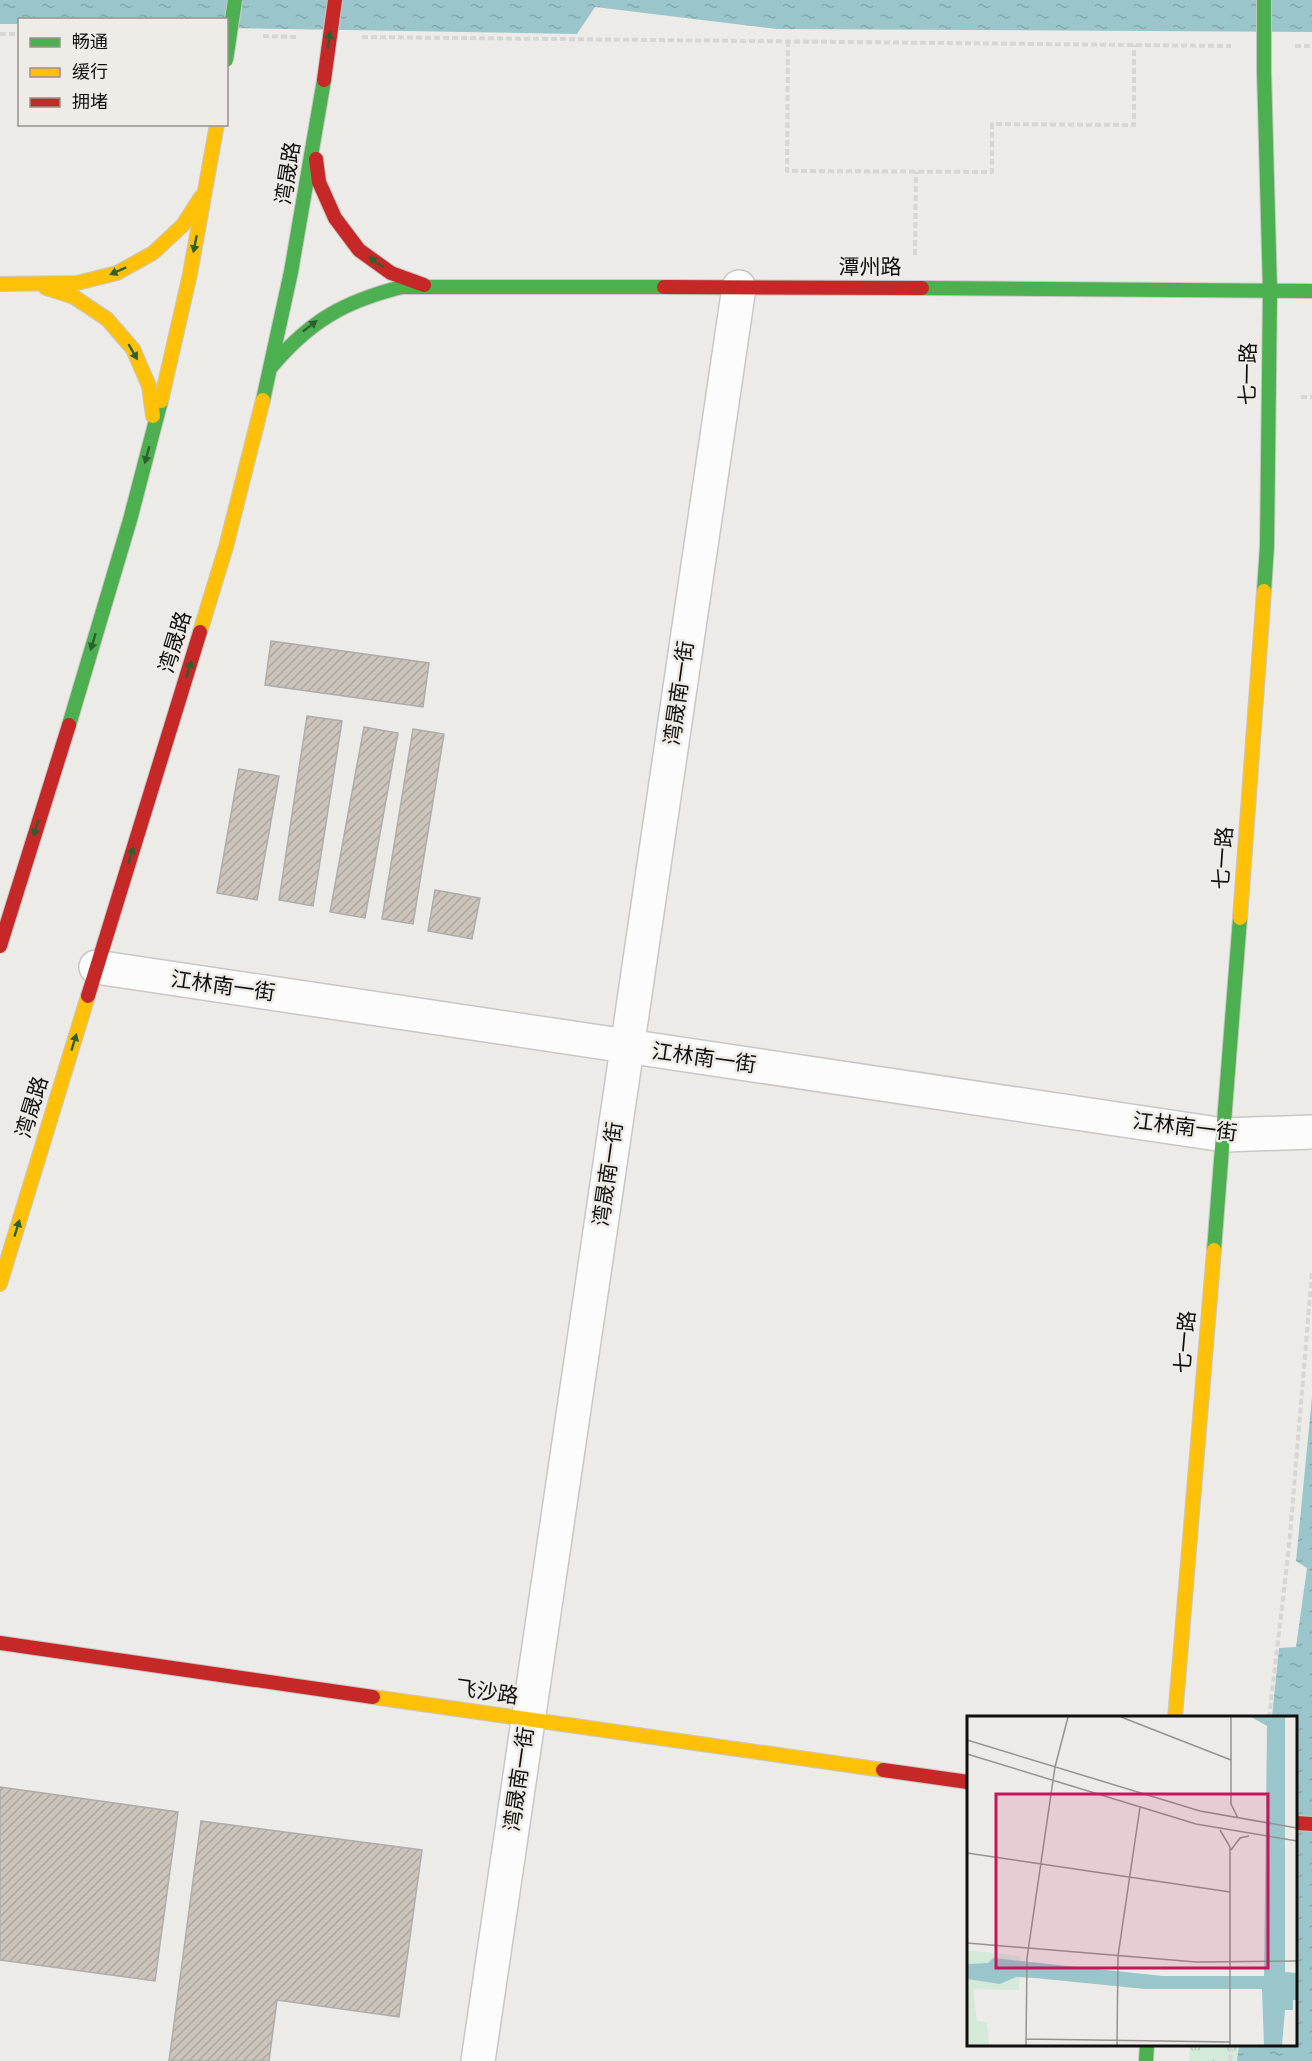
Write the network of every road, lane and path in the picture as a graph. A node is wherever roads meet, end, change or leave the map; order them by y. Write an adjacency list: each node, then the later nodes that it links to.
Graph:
1 (235, 0): 14 (street, bridge)
2 (335, 0): 16 (street, 湾晟路, one-way to 2, bridge)
3 (1264, 0): 24 (street, 七一路, bridge)
4 (0, 34): 5 (path)
5 (18, 34)
6 (262, 36): 7 (path)
7 (298, 36)
8 (358, 37): 9 (path)
9 (788, 41): 10 (path); 17 (path)
10 (1134, 45): 11 (path); 17 (path)
11 (1241, 46)
12 (1288, 46): 13 (path)
13 (1312, 46)
14 (228, 47)
15 (217, 126): 18 (street)
16 (314, 143): 21 (street, one-way to 16); 26 (street, 湾晟路)
17 (916, 172): 23 (path)
18 (206, 190): 20 (street, one-way to 20); 27 (street, one-way to 27)
19 (0, 284): 20 (street)
20 (36, 284): 27 (street, one-way to 27)
21 (428, 286): 22 (street, 潭州路); 26 (street, one-way to 21)
22 (739, 287): 23 (street, 潭州路); 30 (street, 湾晟南一街)
23 (915, 288): 24 (street, 潭州路)
24 (1270, 291): 25 (street, 潭州路); 32 (street, 七一路)
25 (1312, 291)
26 (270, 368): 29 (street, 湾晟路, one-way to 26)
27 (154, 426): 28 (street, one-way to 28)
28 (0, 946)
29 (96, 968): 30 (street, 江林南一街); 34 (street, 湾晟路, one-way to 29)
30 (627, 1046): 32 (street, 江林南一街); 38 (street, 湾晟南一街)
31 (1308, 1132): 32 (street, 江林南一街)
32 (1224, 1135): 36 (street, 七一路)
33 (1312, 1272): 37 (path)
34 (0, 1284)
35 (0, 1642): 38 (street, 飞沙路)
36 (1175, 1716)
37 (1269, 1716)
38 (528, 1719): 39 (street, 飞沙路); 44 (street, 湾晟南一街)
39 (967, 1782)
40 (1297, 1823): 41 (street)
41 (1312, 1824)
42 (1147, 2046): 45 (street)
43 (1232, 2046): 46 (path)
44 (478, 2061)
45 (1146, 2061)
46 (1230, 2061)

